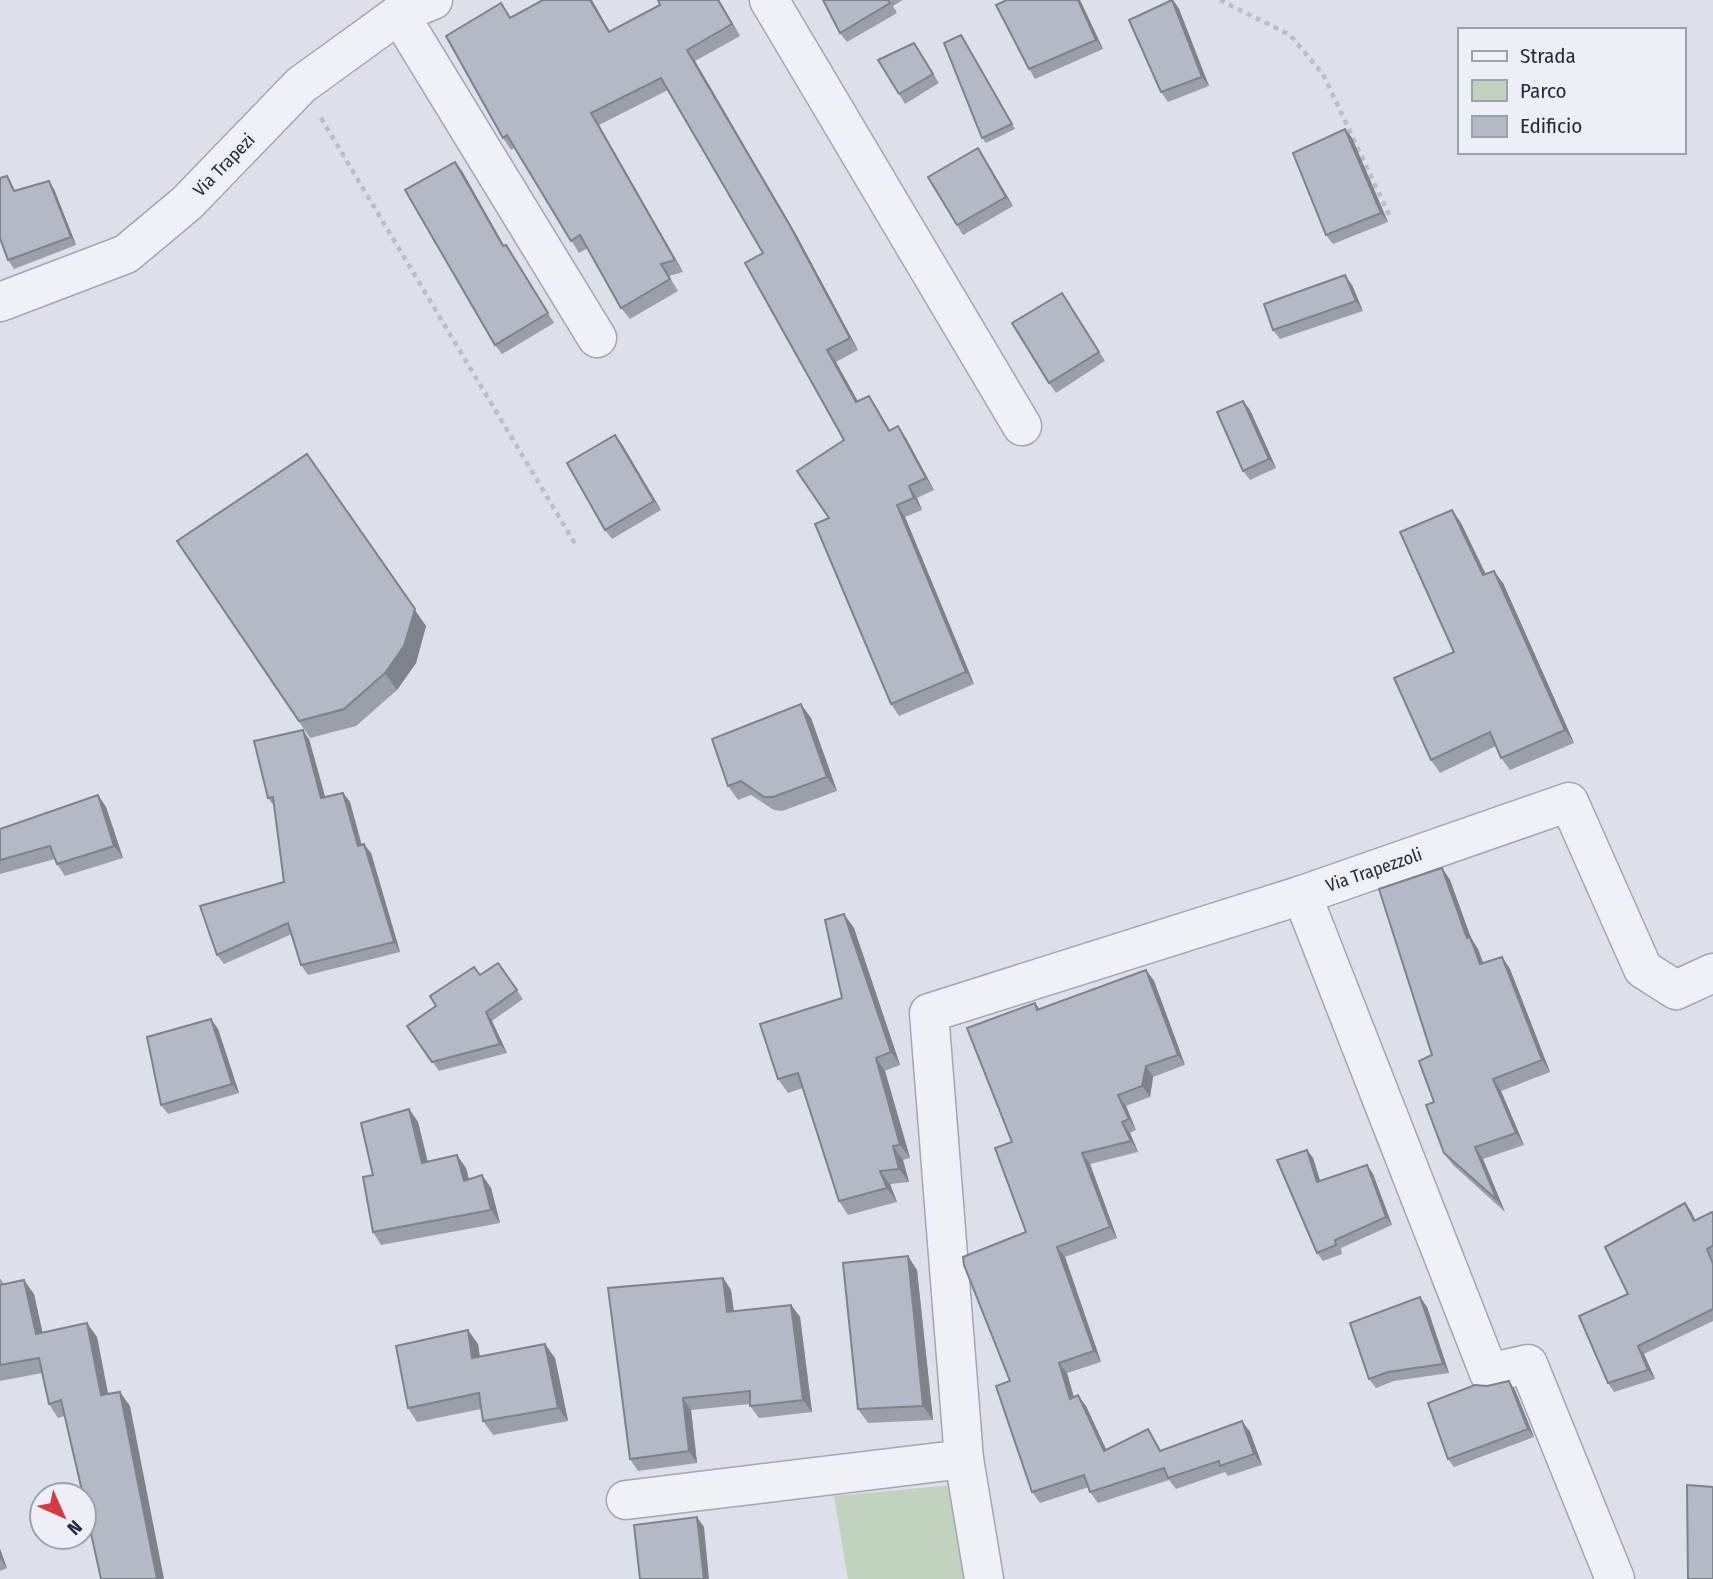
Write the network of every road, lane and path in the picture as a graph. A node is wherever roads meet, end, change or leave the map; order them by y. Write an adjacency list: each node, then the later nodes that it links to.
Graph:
1 (769, 0): 8 (street)
2 (1220, 0): 5 (path)
3 (416, 7): 4 (street, Via Trapezi); 7 (street)
4 (301, 85): 6 (street, Via Trapezi); 9 (path)
5 (1391, 219)
6 (0, 302)
7 (597, 338)
8 (1022, 426)
9 (576, 547)
10 (1303, 895): 11 (street, Via Trapezzoli); 12 (street, Via Trapezzoli); 15 (street)
11 (1713, 973)
12 (964, 1459): 13 (street); 14 (street)
13 (626, 1500)
14 (984, 1579)
15 (1615, 1579)

